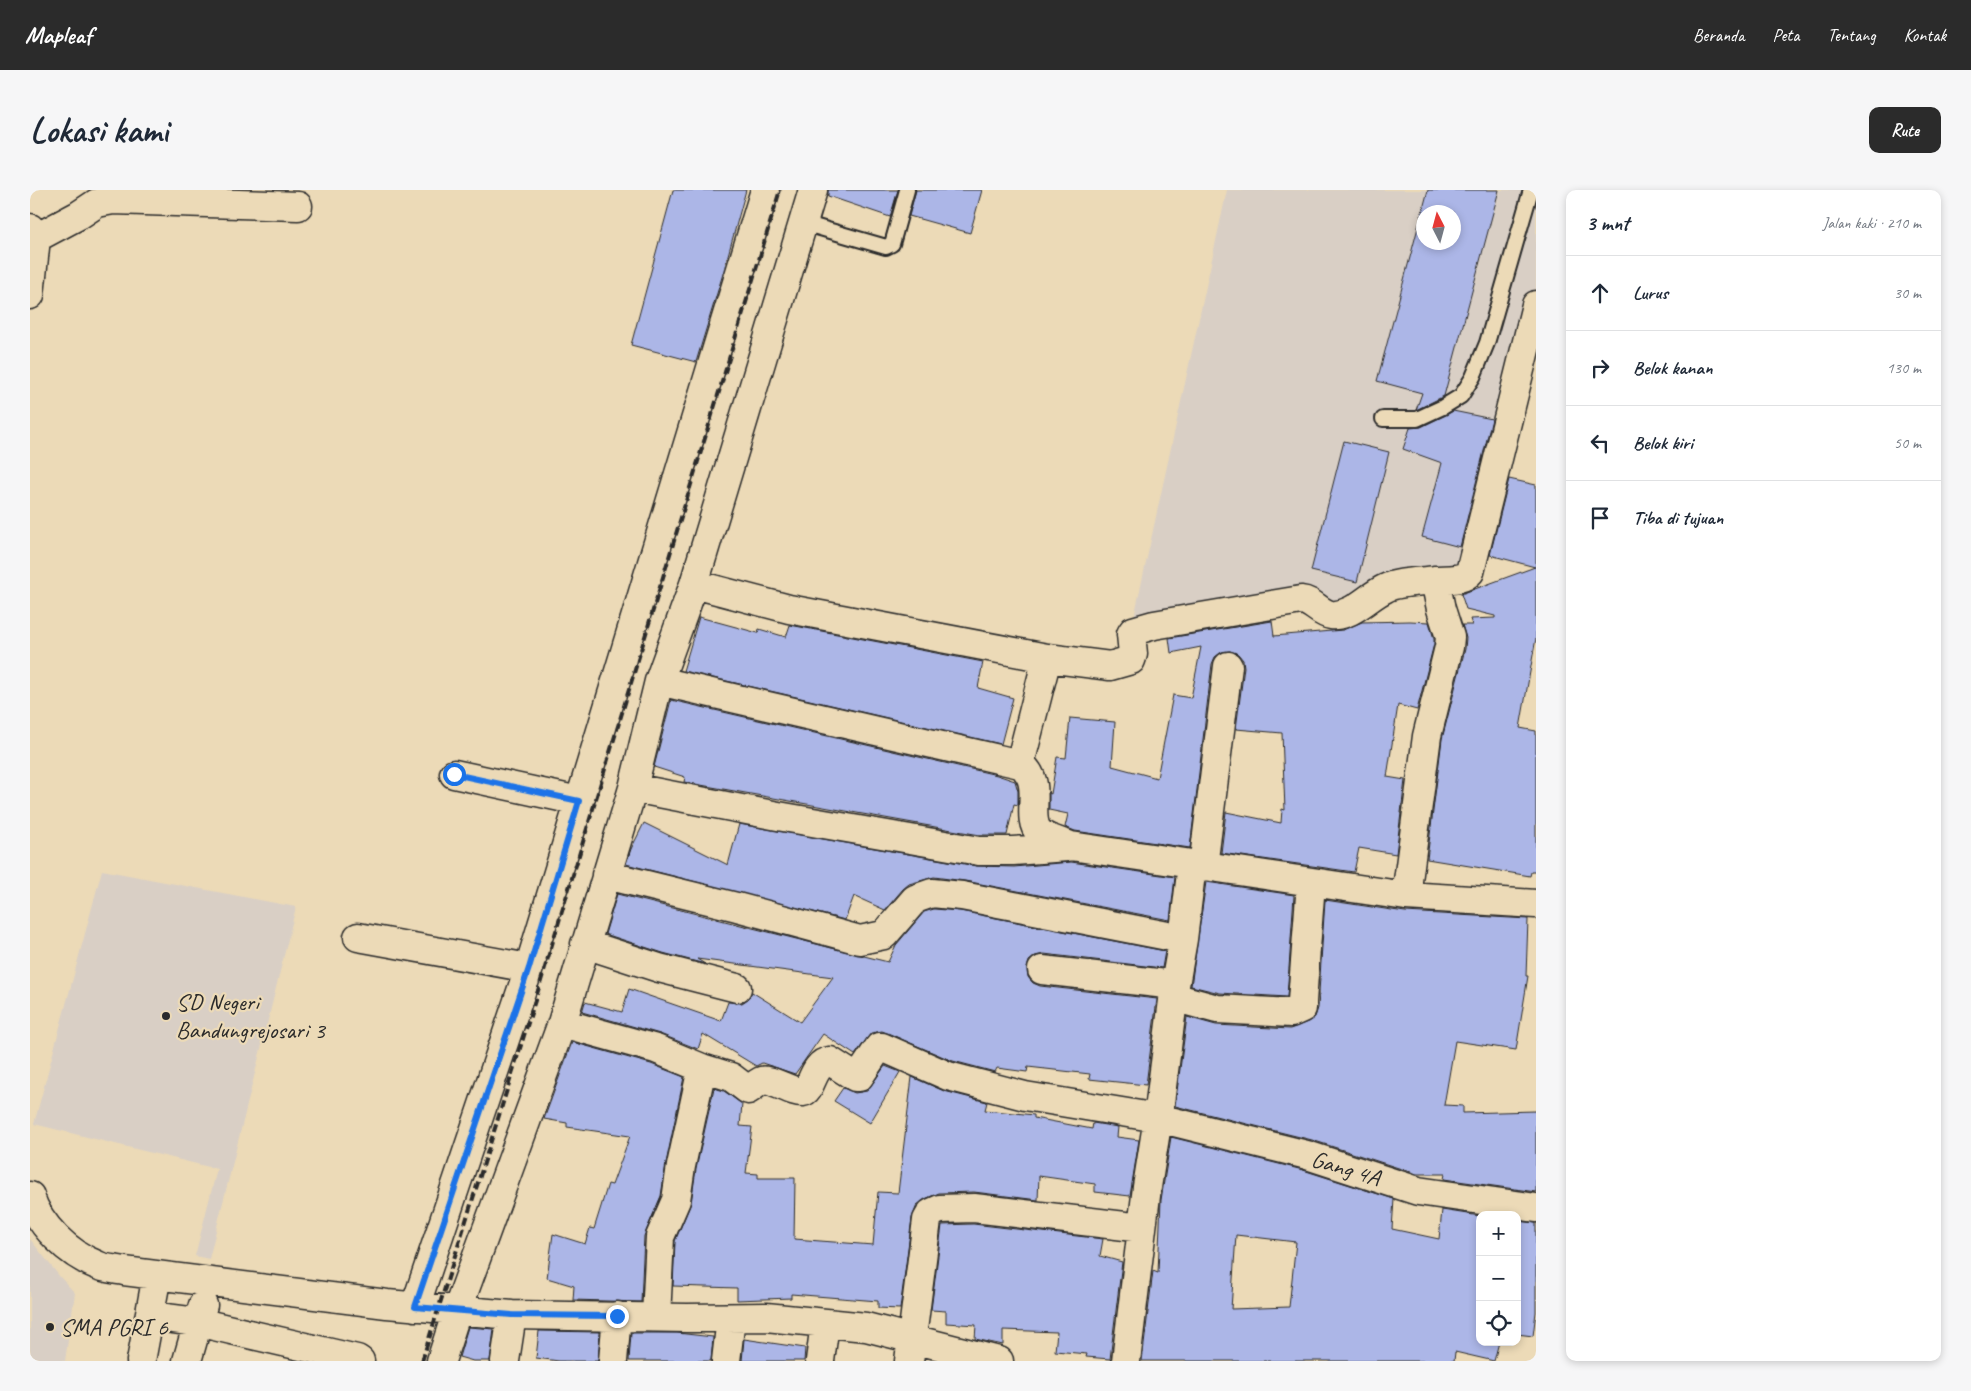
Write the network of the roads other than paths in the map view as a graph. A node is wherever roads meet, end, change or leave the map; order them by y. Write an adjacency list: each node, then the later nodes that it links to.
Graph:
1 (765, 190): 19 (street)
2 (813, 190): 6 (street)
3 (907, 190): 6 (lane)
4 (1531, 190): 10 (lane)
5 (298, 206): 7 (street)
6 (803, 223): 12 (street)
7 (33, 233): 8 (street)
8 (30, 295)
9 (1534, 322): 11 (street)
10 (1383, 419)
11 (1435, 580): 13 (street); 24 (street)
12 (694, 584): 13 (street); 15 (street)
13 (1047, 658): 16 (street)
14 (1228, 666): 21 (street)
15 (659, 681): 16 (street); 18 (street)
16 (1020, 764): 20 (street)
17 (454, 774): 19 (street)
18 (633, 788): 20 (street); 22 (street)
19 (579, 801): 29 (street)
20 (1071, 846): 21 (street)
21 (1198, 866): 23 (street); 27 (street)
22 (606, 875): 27 (street); 28 (street)
23 (1311, 883): 24 (street); 32 (street)
24 (1406, 896): 25 (street)
25 (1536, 904)
26 (358, 937): 29 (street)
27 (1183, 939): 32 (street)
28 (585, 944): 31 (street); 33 (street)
29 (529, 968): 41 (street)
30 (1042, 970): 32 (street)
31 (737, 988)
32 (1174, 991): 35 (street)
33 (562, 1023): 34 (street); 42 (street)
34 (702, 1068): 35 (street, Gang 4A); 46 (street)
35 (1158, 1118): 37 (street, Gang 4A); 38 (street)
36 (30, 1196): 39 (street)
37 (1536, 1208)
38 (1142, 1228): 50 (street); 60 (street)
39 (157, 1275): 40 (street); 44 (street)
40 (210, 1282): 41 (street); 48 (street)
41 (415, 1307): 42 (street)
42 (457, 1311): 43 (street); 54 (street)
43 (512, 1315): 45 (street); 55 (street)
44 (150, 1316): 48 (street); 51 (street)
45 (617, 1316): 46 (street); 56 (street)
46 (656, 1317): 47 (street)
47 (731, 1318): 49 (street); 57 (street)
48 (197, 1322): 52 (street); 53 (street)
49 (825, 1323): 50 (street); 58 (street)
50 (910, 1350): 59 (street)
51 (142, 1361)
52 (187, 1361)
53 (360, 1361)
54 (441, 1361)
55 (505, 1361)
56 (613, 1361)
57 (726, 1361)
58 (820, 1361)
59 (999, 1361)
60 (1126, 1361)

